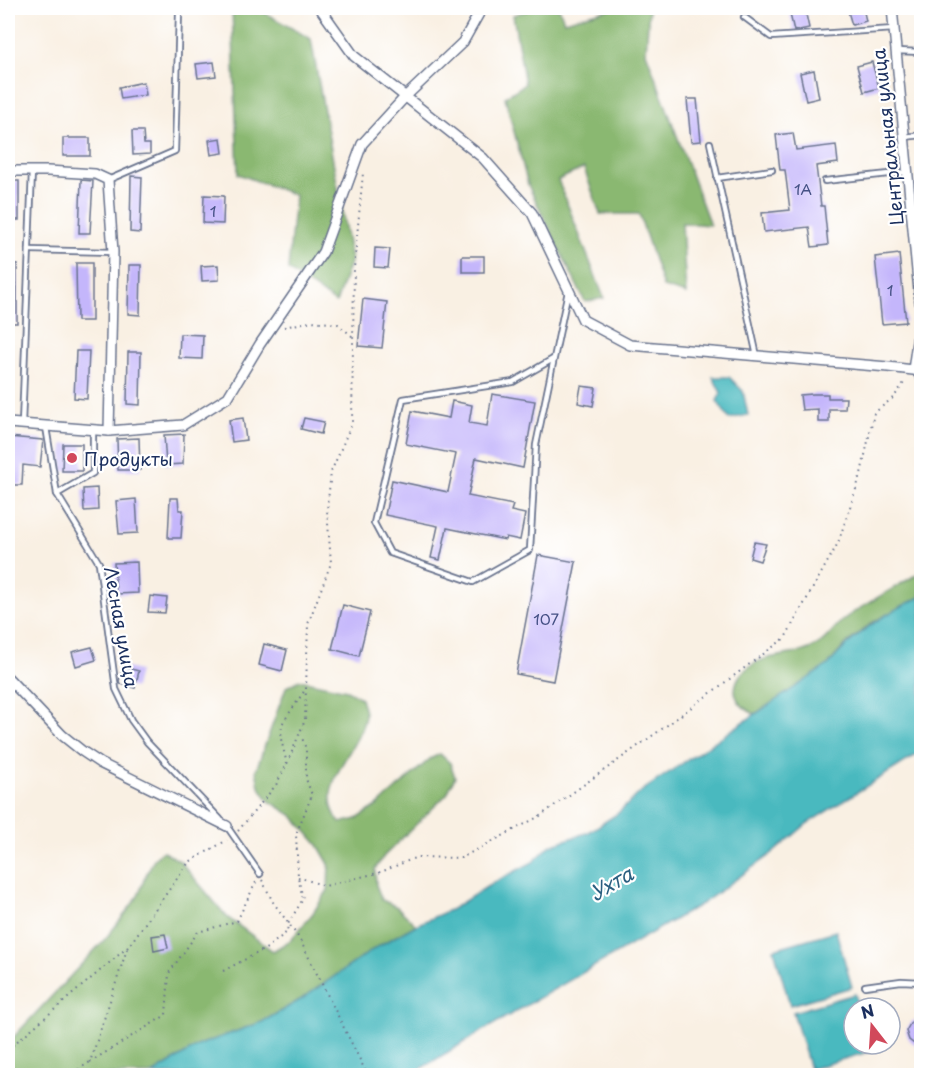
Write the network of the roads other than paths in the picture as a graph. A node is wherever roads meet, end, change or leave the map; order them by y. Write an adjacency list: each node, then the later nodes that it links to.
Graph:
1 (183, 8): 18 (lane)
2 (321, 8): 9 (street)
3 (482, 8): 9 (street)
4 (892, 8): 6 (street, Центральная улица)
5 (744, 17): 6 (lane)
6 (894, 29): 7 (street, Центральная улица)
7 (896, 51): 8 (lane); 11 (street, Центральная улица)
8 (921, 52)
9 (405, 97): 23 (street); 32 (street)
10 (921, 135): 11 (lane)
11 (904, 137): 16 (street, Центральная улица)
12 (710, 143): 17 (lane)
13 (772, 170): 17 (lane)
14 (8, 171): 15 (street)
15 (32, 171): 18 (street); 21 (lane)
16 (908, 172): 19 (lane); 20 (street, Центральная улица)
17 (717, 178): 24 (lane)
18 (108, 180): 22 (street)
19 (825, 180)
20 (916, 212): 26 (street, Центральная улица)
21 (29, 250): 22 (lane); 29 (lane)
22 (113, 252): 32 (street)
23 (568, 288): 24 (street); 25 (lane)
24 (757, 356): 26 (street)
25 (553, 359): 25 (lane)
26 (913, 370): 27 (lane)
27 (921, 381)
28 (8, 423): 29 (street)
29 (22, 424): 30 (street)
30 (46, 427): 31 (street); 33 (lane, Лесная улица)
31 (93, 430): 32 (street); 33 (lane)
32 (109, 430)
33 (57, 494): 35 (lane, Лесная улица)
34 (8, 678): 35 (street)
35 (227, 826): 36 (lane, Лесная улица)
36 (260, 874)
37 (921, 982): 38 (lane)
38 (865, 986)

